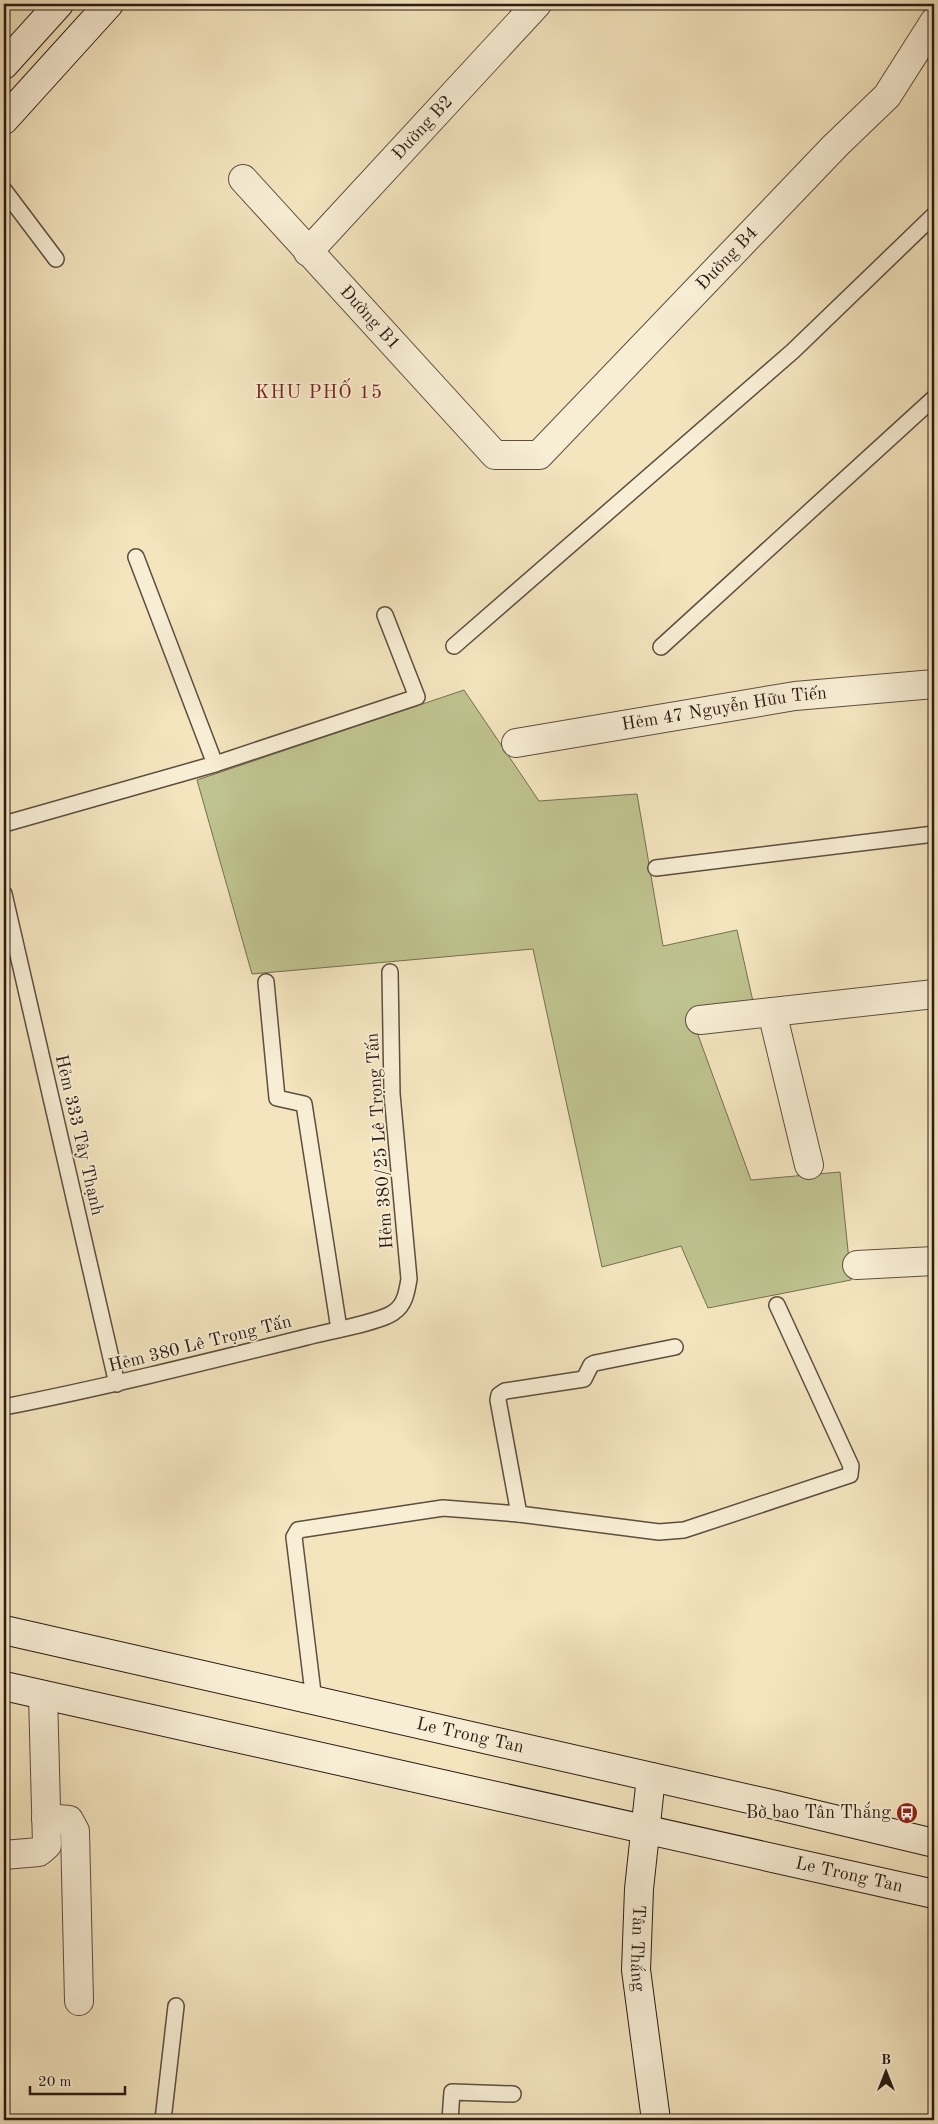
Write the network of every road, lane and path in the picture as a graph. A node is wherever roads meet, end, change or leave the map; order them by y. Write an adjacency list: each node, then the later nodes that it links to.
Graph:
1 (59, 4): 5 (street)
2 (108, 4): 6 (street)
3 (537, 4): 10 (street, Đường B2)
4 (934, 22): 13 (street, Đường B4)
5 (4, 64)
6 (4, 120)
7 (243, 180): 10 (street, Đường B1)
8 (4, 190): 11 (lane)
9 (934, 215): 16 (lane)
10 (308, 252): 13 (street, Đường B1)
11 (56, 259)
12 (934, 398): 17 (lane)
13 (495, 455)
14 (136, 557): 20 (lane)
15 (386, 615): 20 (lane)
16 (454, 646)
17 (661, 647)
18 (934, 684): 19 (street, Hẻm 47 Nguyễn Hữu Tiến)
19 (516, 743)
20 (216, 764): 21 (lane)
21 (4, 824)
22 (934, 834): 23 (lane)
23 (656, 868)
24 (4, 894): 37 (lane, Hẻm 333 Tây Thạnh)
25 (390, 972): 34 (lane, Hẻm 380/25 Lê Trọng Tấn)
26 (266, 982): 35 (lane)
27 (934, 994): 28 (street)
28 (772, 1012): 29 (street); 30 (street)
29 (700, 1020)
30 (809, 1165)
31 (934, 1261): 32 (street)
32 (857, 1265)
33 (777, 1305): 39 (lane)
34 (401, 1306): 35 (lane, Hẻm 380 Lê Trọng Tấn)
35 (339, 1329): 37 (lane, Hẻm 380 Lê Trọng Tấn)
36 (675, 1347): 39 (lane)
37 (117, 1384): 38 (lane, Hẻm 380 Lê Trọng Tấn)
38 (4, 1407)
39 (519, 1514): 43 (lane)
40 (4, 1630): 43 (street, Le Trong Tan)
41 (4, 1686): 42 (street, Le Trong Tan)
42 (43, 1695): 45 (street); 46 (street, Le Trong Tan)
43 (314, 1700): 44 (street, Le Trong Tan)
44 (651, 1777): 46 (street, Tân Thắng); 47 (street, Le Trong Tan)
45 (46, 1818): 48 (street); 50 (street)
46 (644, 1830): 49 (street, Le Trong Tan); 55 (street, Tân Thắng)
47 (934, 1843)
48 (4, 1855)
49 (934, 1894)
50 (79, 2001)
51 (176, 2006): 53 (lane)
52 (513, 2094): 54 (lane)
53 (163, 2120)
54 (450, 2120)
55 (656, 2120)

